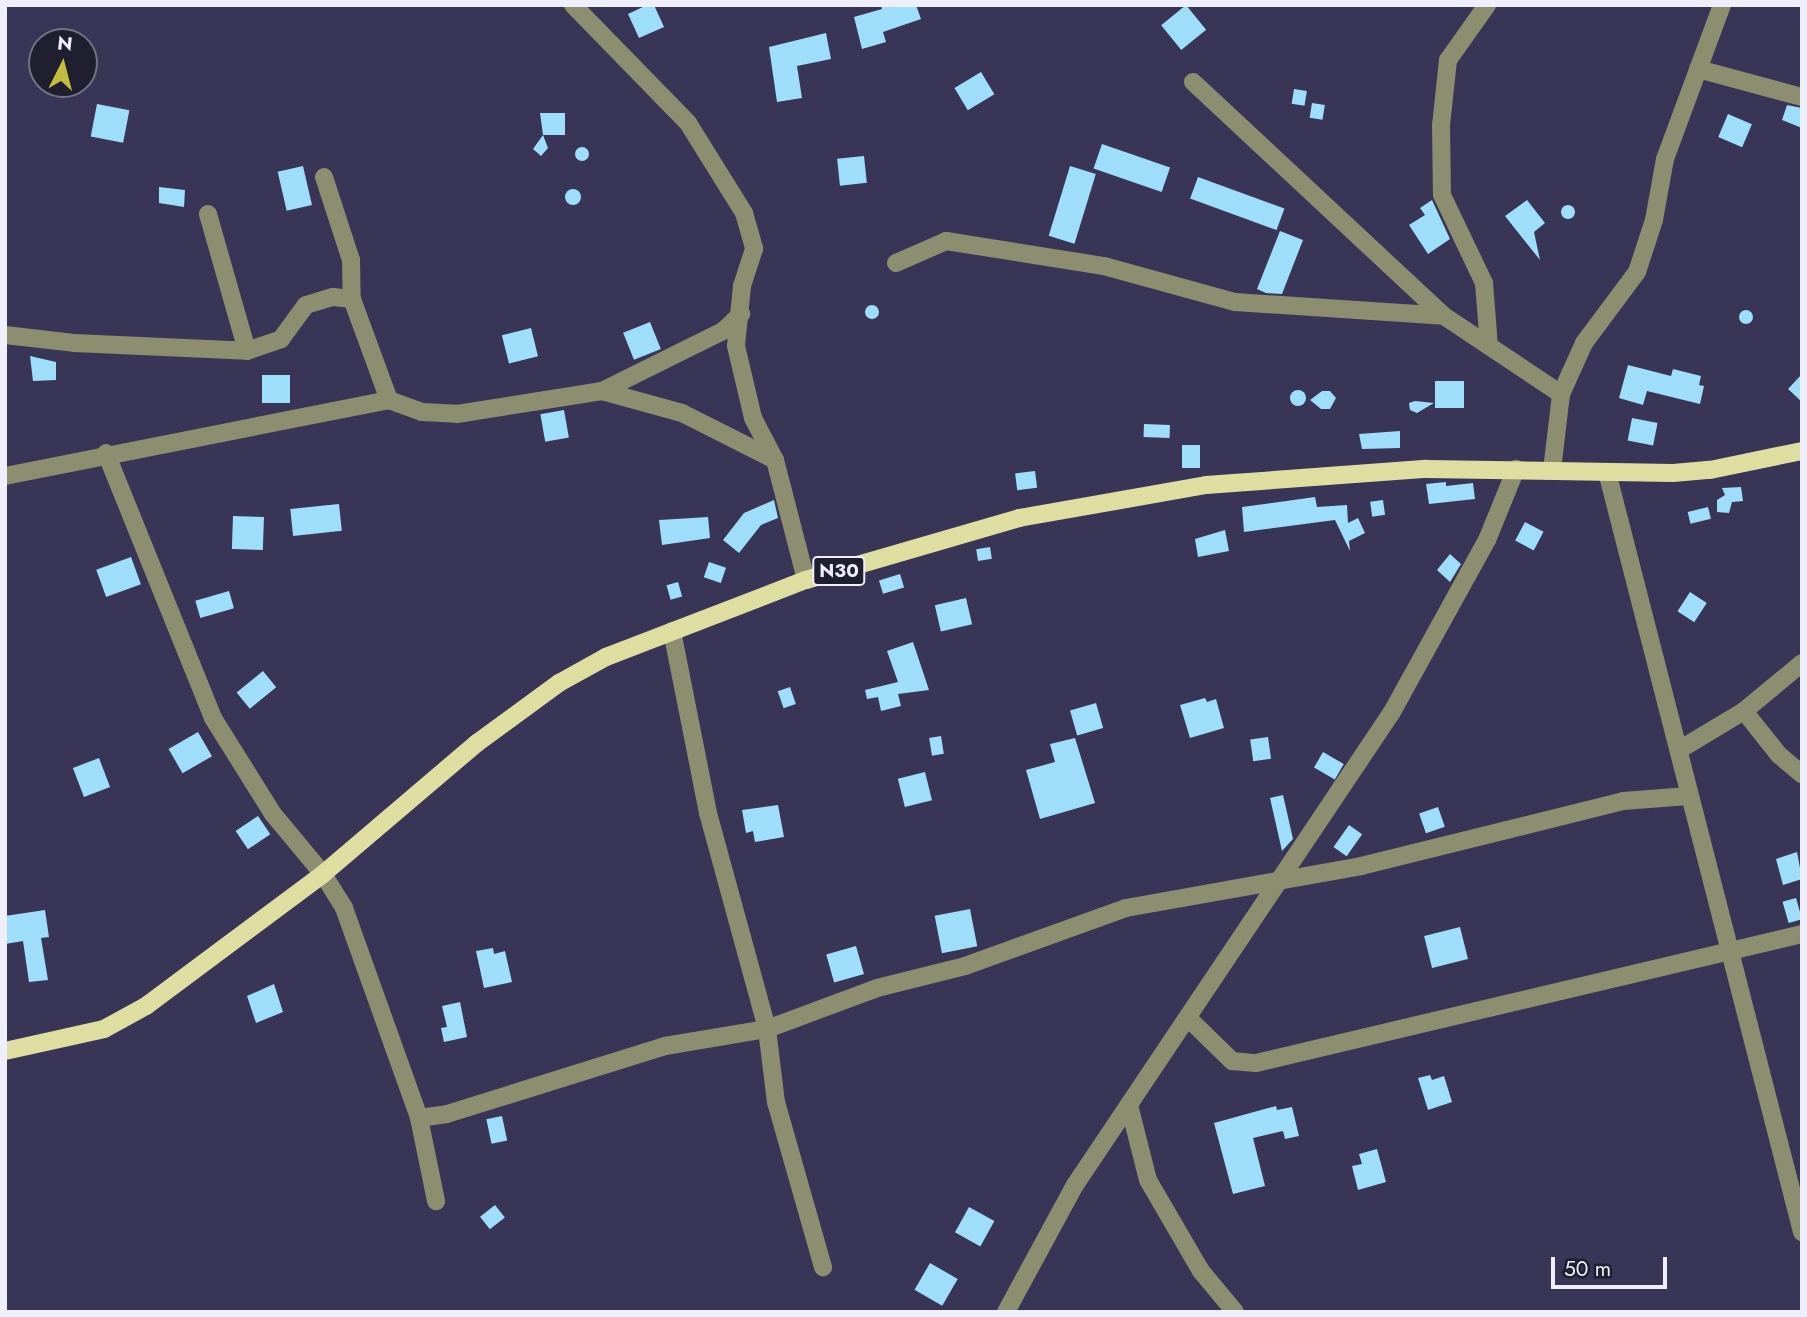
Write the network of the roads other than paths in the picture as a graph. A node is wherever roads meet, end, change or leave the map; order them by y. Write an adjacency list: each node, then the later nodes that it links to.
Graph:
1 (573, 5): 11 (street)
2 (1487, 5): 14 (street)
3 (1722, 5): 4 (street)
4 (1698, 69): 6 (street); 17 (street)
5 (1193, 82): 12 (street)
6 (1802, 97)
7 (324, 177): 10 (street)
8 (208, 214): 15 (street)
9 (896, 263): 12 (street)
10 (352, 299): 15 (street); 18 (street)
11 (741, 314): 16 (street); 21 (street)
12 (1444, 316): 14 (street)
13 (5, 335): 15 (street)
14 (1489, 346): 17 (street)
15 (247, 351)
16 (602, 391): 18 (street); 21 (street)
17 (1561, 394): 23 (street)
18 (388, 400): 20 (street)
19 (1802, 451): 24 (main road, N30)
20 (106, 453): 25 (street); 33 (street)
21 (775, 460): 26 (street)
22 (1517, 468): 23 (main road, N30); 26 (main road, N30); 34 (street)
23 (1552, 470): 24 (main road, N30)
24 (1607, 472): 30 (street)
25 (5, 476)
26 (806, 580): 27 (main road, N30)
27 (672, 631): 33 (main road, N30); 38 (street)
28 (1802, 663): 29 (street)
29 (1744, 711): 30 (street); 31 (street)
30 (1679, 750): 32 (street)
31 (1802, 774)
32 (1689, 796): 34 (street); 36 (street)
33 (323, 874): 39 (main road, N30); 41 (street)
34 (1280, 881): 37 (street); 38 (street)
35 (1802, 934): 36 (street)
36 (1730, 951): 37 (street); 43 (street)
37 (1188, 1018): 40 (street)
38 (766, 1029): 41 (street); 44 (street)
39 (5, 1051)
40 (1129, 1105): 45 (street); 46 (street)
41 (419, 1118): 42 (street)
42 (436, 1201)
43 (1802, 1232)
44 (823, 1268)
45 (1006, 1312)
46 (1234, 1312)

